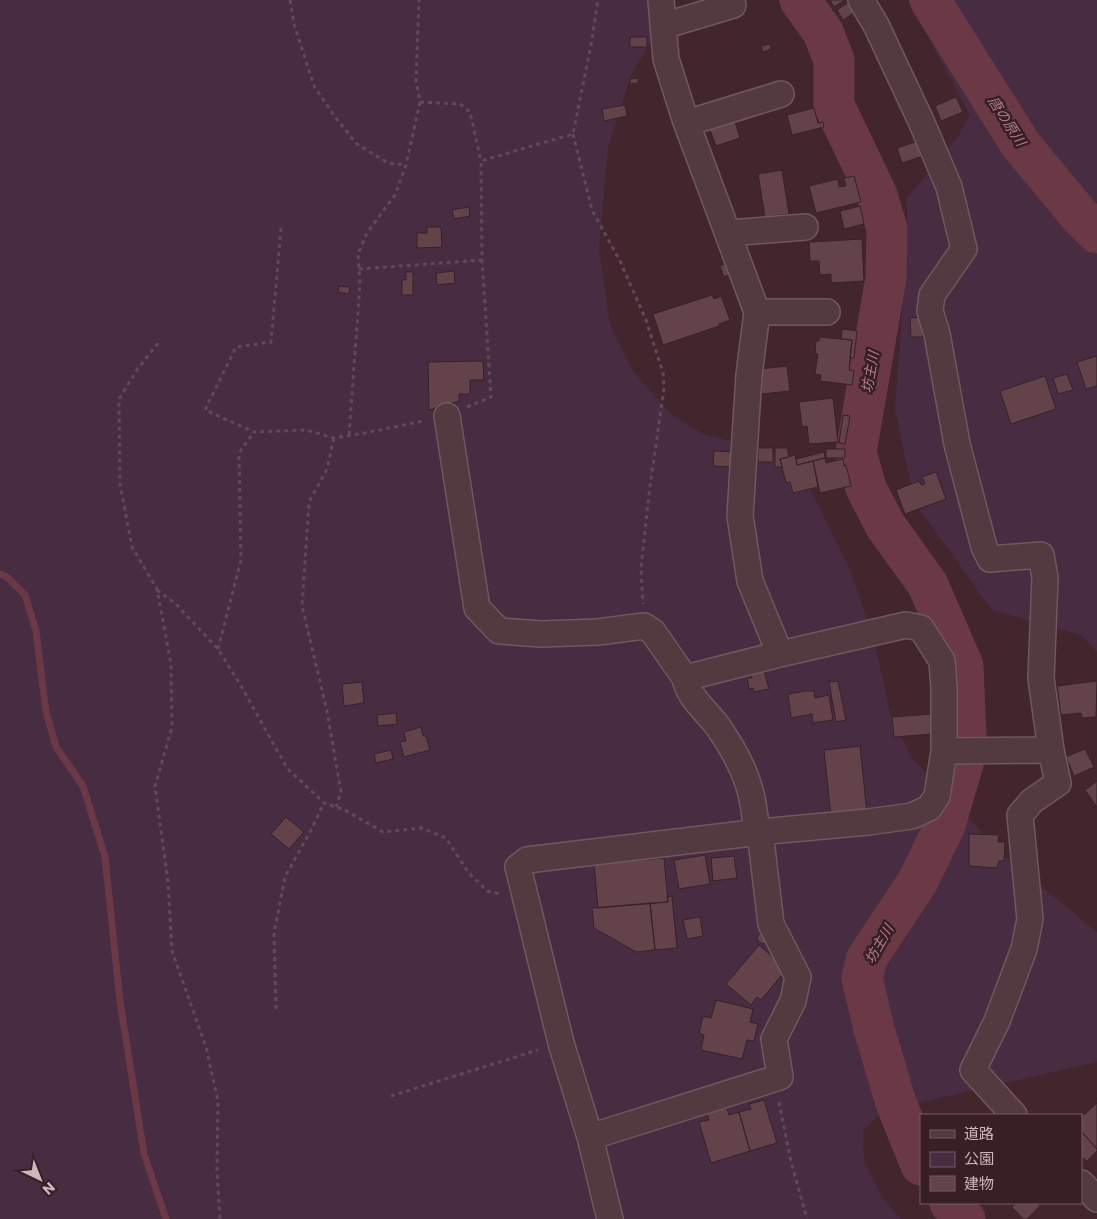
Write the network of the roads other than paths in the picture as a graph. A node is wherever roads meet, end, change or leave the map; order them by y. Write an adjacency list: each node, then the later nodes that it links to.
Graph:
1 (661, 0): 4 (street)
2 (861, 0): 14 (street)
3 (733, 5): 4 (street)
4 (663, 26): 6 (street)
5 (781, 94): 6 (street)
6 (687, 123): 8 (street)
7 (805, 227): 8 (street)
8 (728, 234): 9 (street)
9 (757, 312): 10 (street); 12 (street)
10 (827, 312)
11 (447, 416): 13 (street)
12 (780, 654): 13 (street); 15 (street)
13 (685, 678): 16 (street)
14 (1051, 750): 15 (street); 17 (street)
15 (944, 751): 16 (street)
16 (758, 832): 18 (street); 18 (street)
17 (1013, 1114)
18 (590, 1137): 19 (street)
19 (610, 1219)

